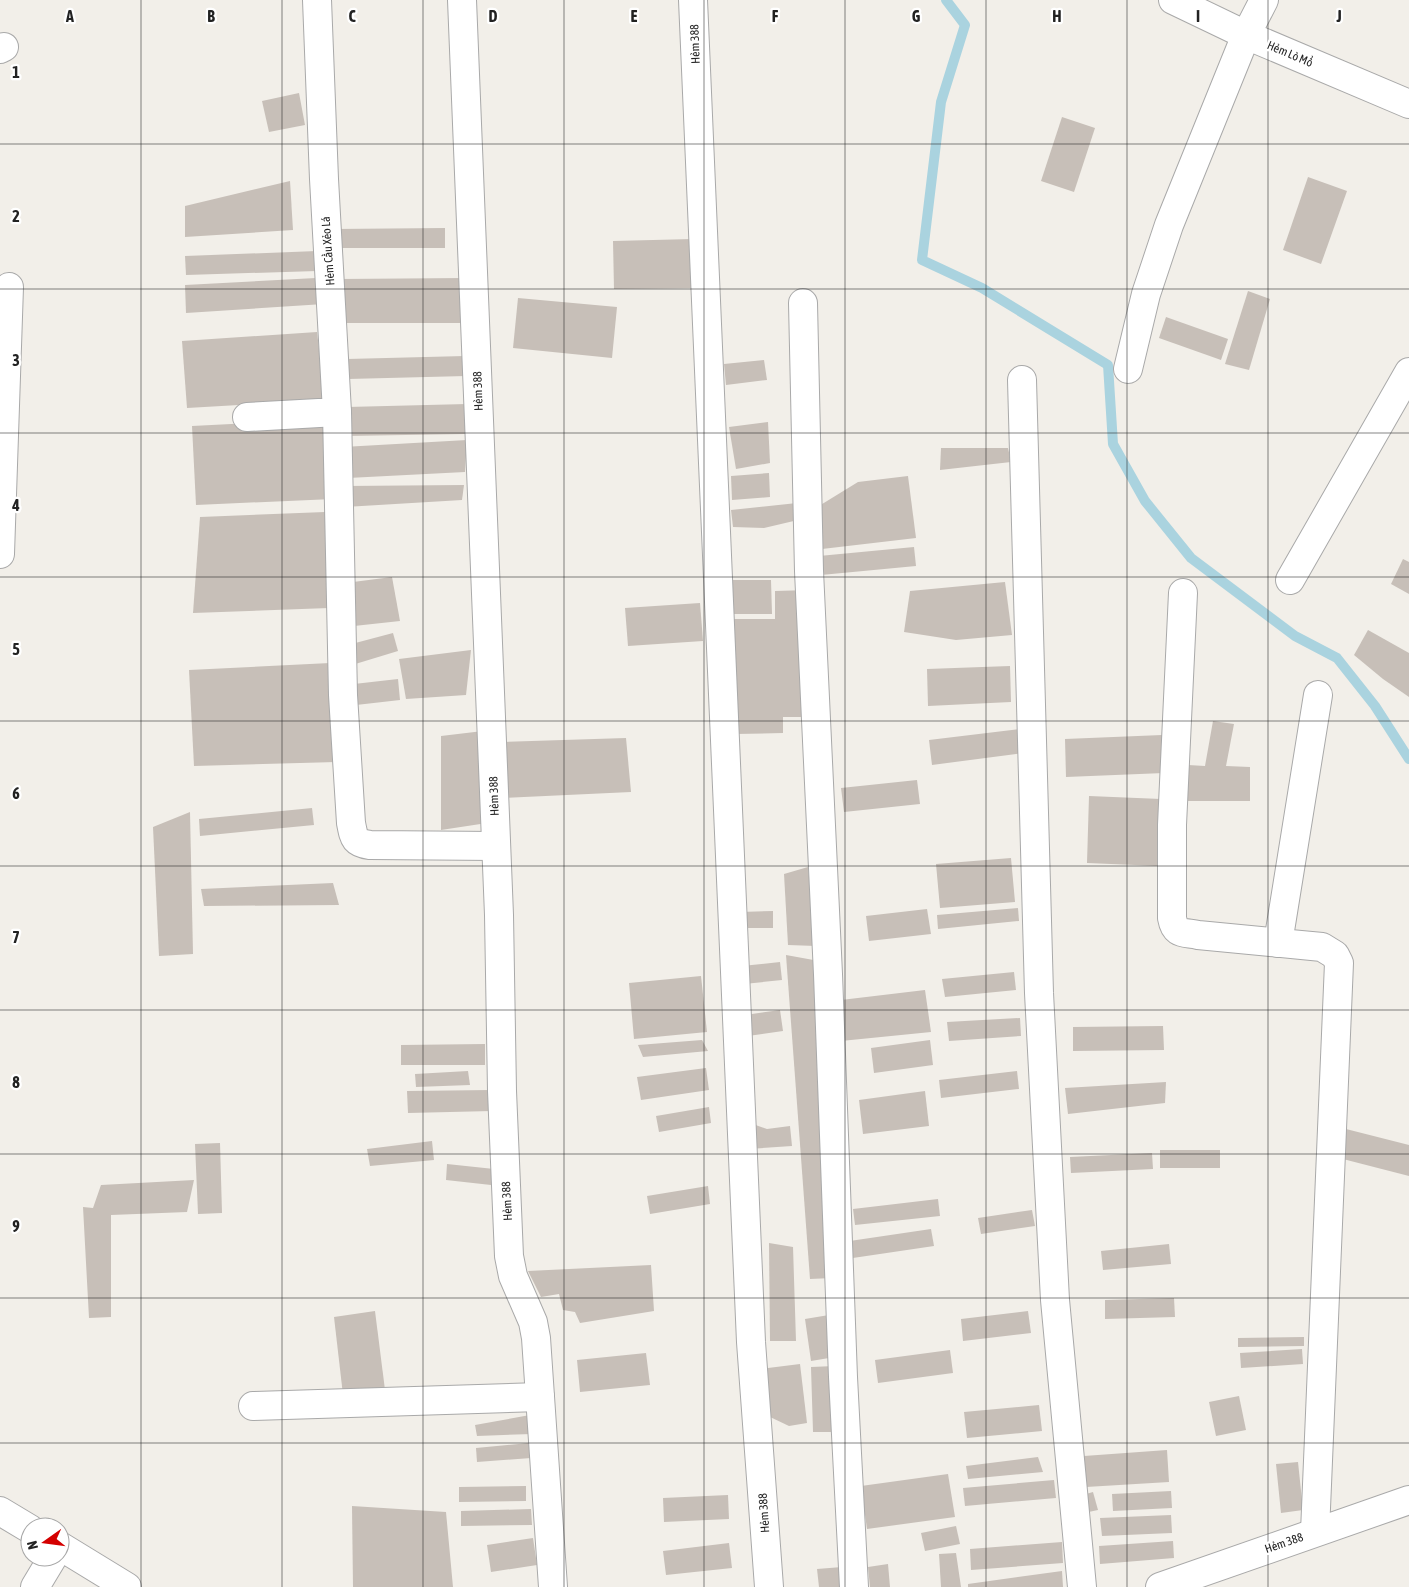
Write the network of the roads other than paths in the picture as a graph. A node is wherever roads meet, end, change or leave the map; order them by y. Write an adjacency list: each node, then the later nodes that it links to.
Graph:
1 (318, 0): 13 (street, Hẻm Cầu Xẻo Lá)
2 (462, 0): 19 (street, Hẻm 388)
3 (693, 0): 32 (street, Hẻm 388)
4 (1172, 0): 6 (street, Hẻm Lò Mổ)
5 (1264, 0): 6 (street)
6 (1246, 35): 7 (street, Hẻm Lò Mổ); 10 (street)
7 (1408, 100)
8 (9, 287): 15 (street)
9 (803, 303): 33 (street)
10 (1128, 368)
11 (1409, 372): 16 (street)
12 (1022, 380): 34 (street)
13 (337, 412): 14 (street); 19 (street, Hẻm Cầu Xẻo Lá)
14 (247, 416)
15 (0, 554)
16 (1290, 580)
17 (1183, 593): 20 (street)
18 (1318, 695): 20 (street)
19 (496, 846): 21 (street, Hẻm 388)
20 (1278, 942): 26 (street)
21 (540, 1397): 22 (street); 31 (street, Hẻm 388)
22 (253, 1406)
23 (1409, 1500): 26 (street, Hẻm 388)
24 (0, 1511): 25 (street)
25 (20, 1522)
26 (1315, 1532): 35 (street, Hẻm 388)
27 (70, 1552): 30 (street)
28 (47, 1567): 29 (street)
29 (35, 1587)
30 (127, 1587)
31 (553, 1587)
32 (769, 1587)
33 (854, 1587)
34 (1082, 1587)
35 (1160, 1587)

